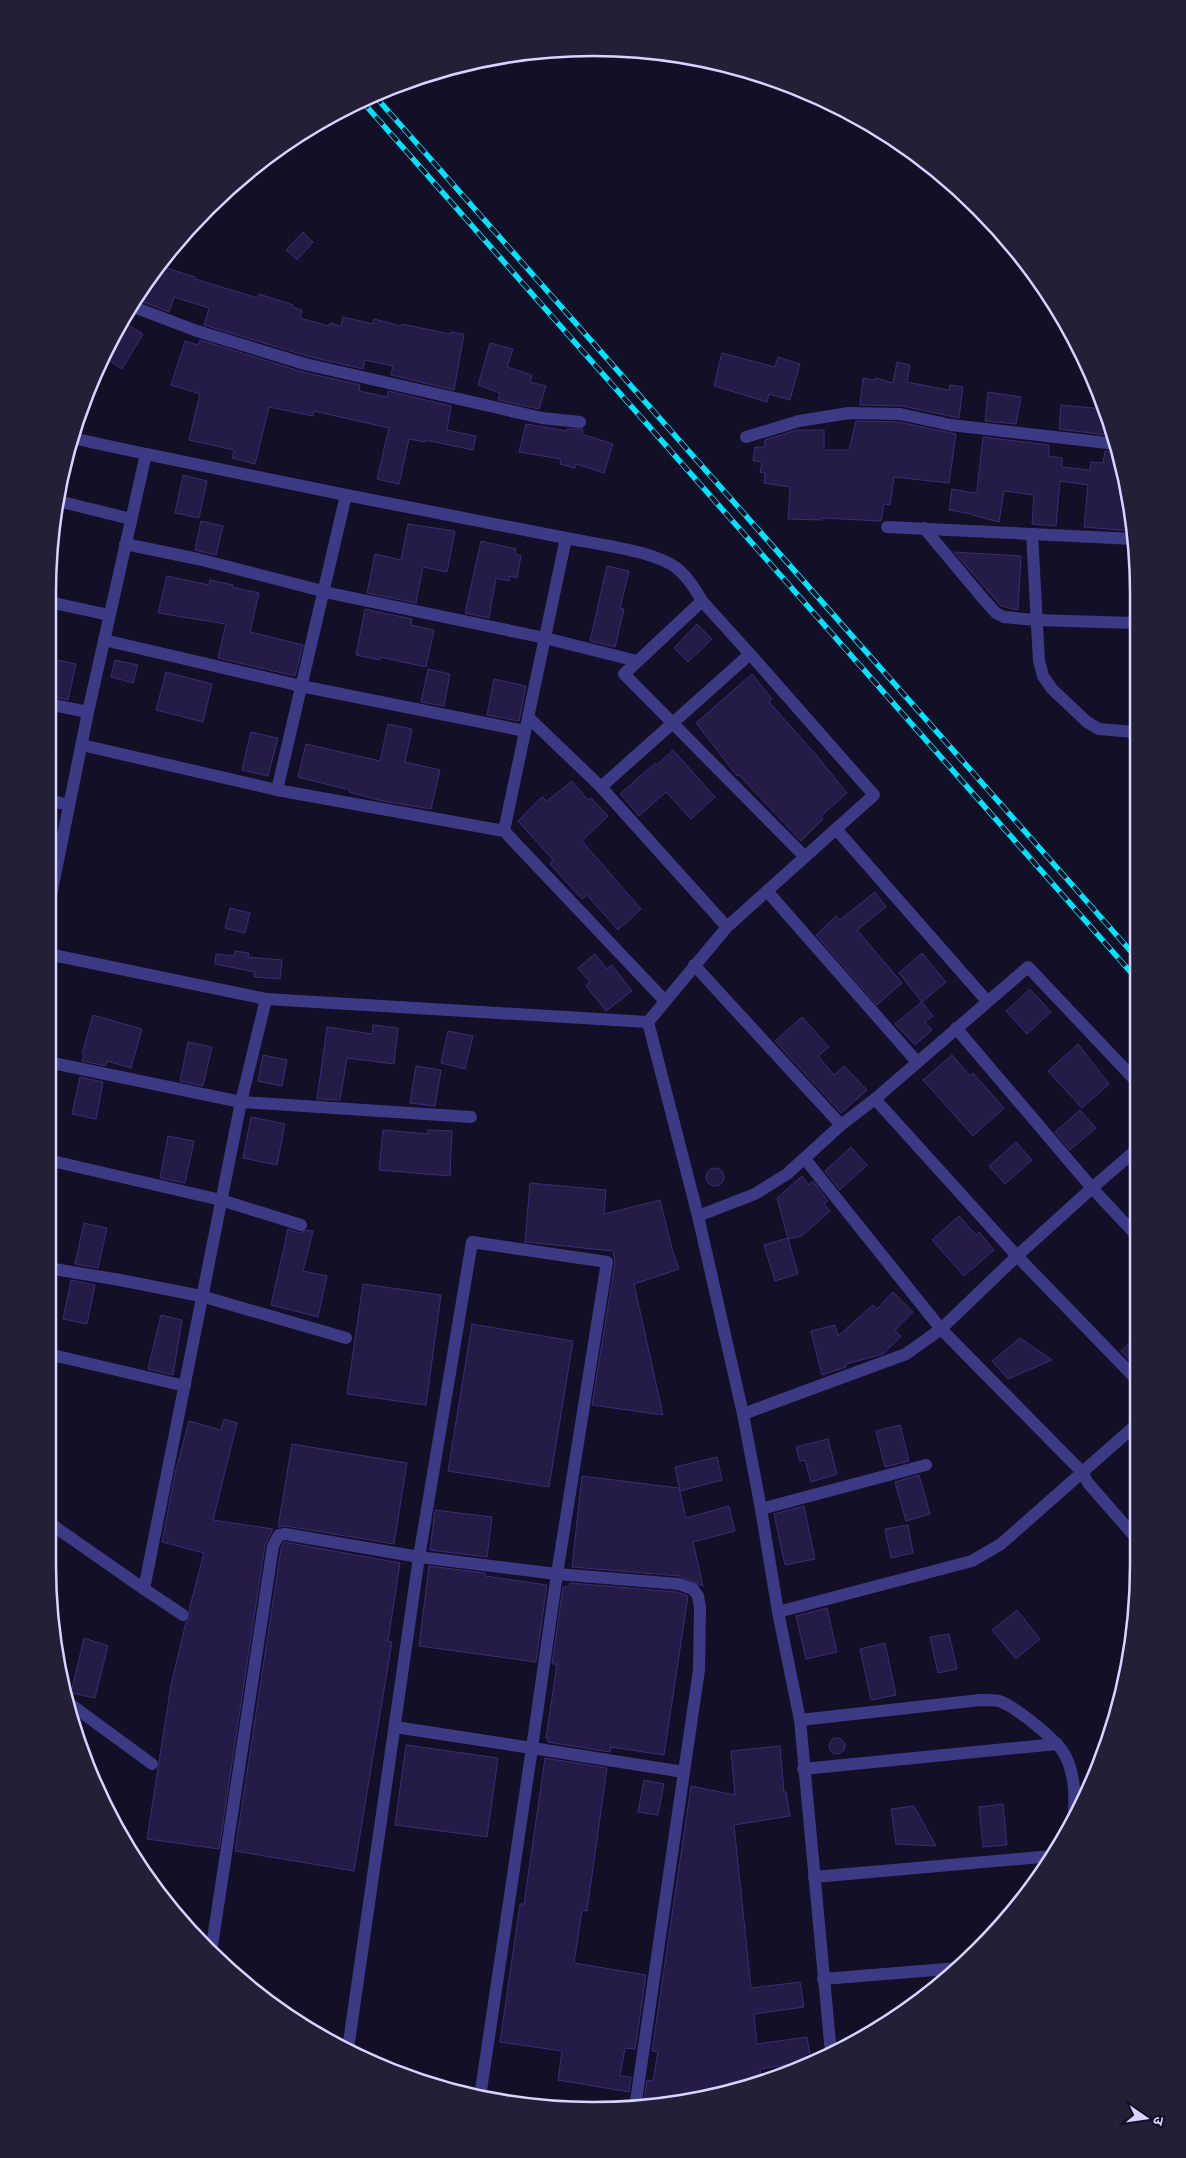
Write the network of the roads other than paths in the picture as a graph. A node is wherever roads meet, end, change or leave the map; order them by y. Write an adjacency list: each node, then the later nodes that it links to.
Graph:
1 (138, 309): 2 (street)
2 (580, 422)
3 (746, 436): 5 (street)
4 (79, 440): 6 (street)
5 (1108, 443)
6 (146, 454): 7 (street); 9 (street)
7 (346, 495): 13 (street); 16 (street)
8 (64, 503): 9 (street)
9 (131, 520): 15 (street)
10 (887, 526): 11 (street)
11 (924, 528): 12 (street); 20 (street)
12 (1032, 534): 14 (street); 20 (street)
13 (566, 538): 17 (street); 22 (street)
14 (1127, 539)
15 (125, 544): 16 (street); 19 (street)
16 (324, 590): 22 (street); 26 (street)
17 (702, 601): 24 (street); 25 (street)
18 (56, 604): 19 (street)
19 (109, 615): 23 (street)
20 (1035, 620): 21 (street); 32 (street)
21 (1130, 623)
22 (545, 638): 25 (street); 29 (street)
23 (104, 640): 26 (street); 28 (street)
24 (750, 654): 30 (street); 38 (street)
25 (637, 661): 30 (street)
26 (301, 686): 31 (street); 35 (street)
27 (56, 706): 28 (street)
28 (88, 712): 33 (street)
29 (528, 717): 31 (street); 34 (street)
30 (672, 724): 34 (street); 40 (street)
31 (525, 731): 39 (street)
32 (1130, 732)
33 (82, 745): 35 (street); 37 (street)
34 (601, 787): 43 (street)
35 (276, 790): 39 (street)
36 (56, 802): 37 (street)
37 (69, 805): 41 (street)
38 (836, 829): 40 (street); 48 (street)
39 (504, 831): 47 (street)
40 (805, 857): 42 (street)
41 (56, 870)
42 (767, 891): 43 (street); 51 (street)
43 (727, 927): 45 (street)
44 (56, 956): 46 (street)
45 (694, 964): 47 (street); 57 (street)
46 (266, 999): 49 (street); 55 (street)
47 (665, 1000): 49 (street)
48 (987, 1001): 50 (street); 53 (street)
49 (648, 1022): 63 (street)
50 (956, 1028): 51 (street); 61 (street)
51 (917, 1062): 54 (street)
52 (56, 1064): 55 (street)
53 (1130, 1075)
54 (875, 1099): 57 (street); 66 (street)
55 (241, 1102): 56 (street); 62 (street)
56 (471, 1117)
57 (841, 1125): 59 (street)
58 (1130, 1155): 61 (street)
59 (805, 1159): 63 (street); 69 (street)
60 (56, 1162): 62 (street)
61 (1092, 1188): 65 (street); 66 (street)
62 (221, 1200): 64 (street); 68 (street)
63 (698, 1216): 74 (street)
64 (301, 1225)
65 (1130, 1229)
66 (1018, 1256): 69 (street); 72 (street)
67 (56, 1269): 68 (street)
68 (202, 1296): 70 (street); 73 (street)
69 (941, 1329): 74 (street); 77 (street)
70 (346, 1338)
71 (56, 1356): 73 (street)
72 (1130, 1373)
73 (185, 1386): 83 (street)
74 (743, 1414): 78 (street)
75 (1130, 1430): 77 (street)
76 (926, 1465): 78 (street)
77 (1082, 1472): 80 (street); 84 (street)
78 (761, 1509): 84 (street)
79 (56, 1528): 83 (street)
80 (1130, 1531)
81 (419, 1557): 82 (street); 82 (street); 88 (street); 97 (street)
82 (557, 1574): 90 (street); 93 (street)
83 (144, 1589): 85 (street)
84 (778, 1612): 87 (street)
85 (182, 1615)
86 (76, 1709): 91 (street)
87 (800, 1720): 89 (street); 92 (street)
88 (395, 1727): 90 (street); 100 (street)
89 (1057, 1744): 92 (street); 94 (street)
90 (532, 1748): 93 (street); 102 (street)
91 (152, 1764)
92 (803, 1769): 96 (street)
93 (684, 1772): 103 (street)
94 (1074, 1801)
95 (1043, 1857): 96 (street)
96 (814, 1877): 99 (street)
97 (213, 1945)
98 (947, 1969): 99 (street)
99 (824, 1979): 101 (street)
100 (349, 2042)
101 (830, 2046)
102 (481, 2089)
103 (637, 2100)

